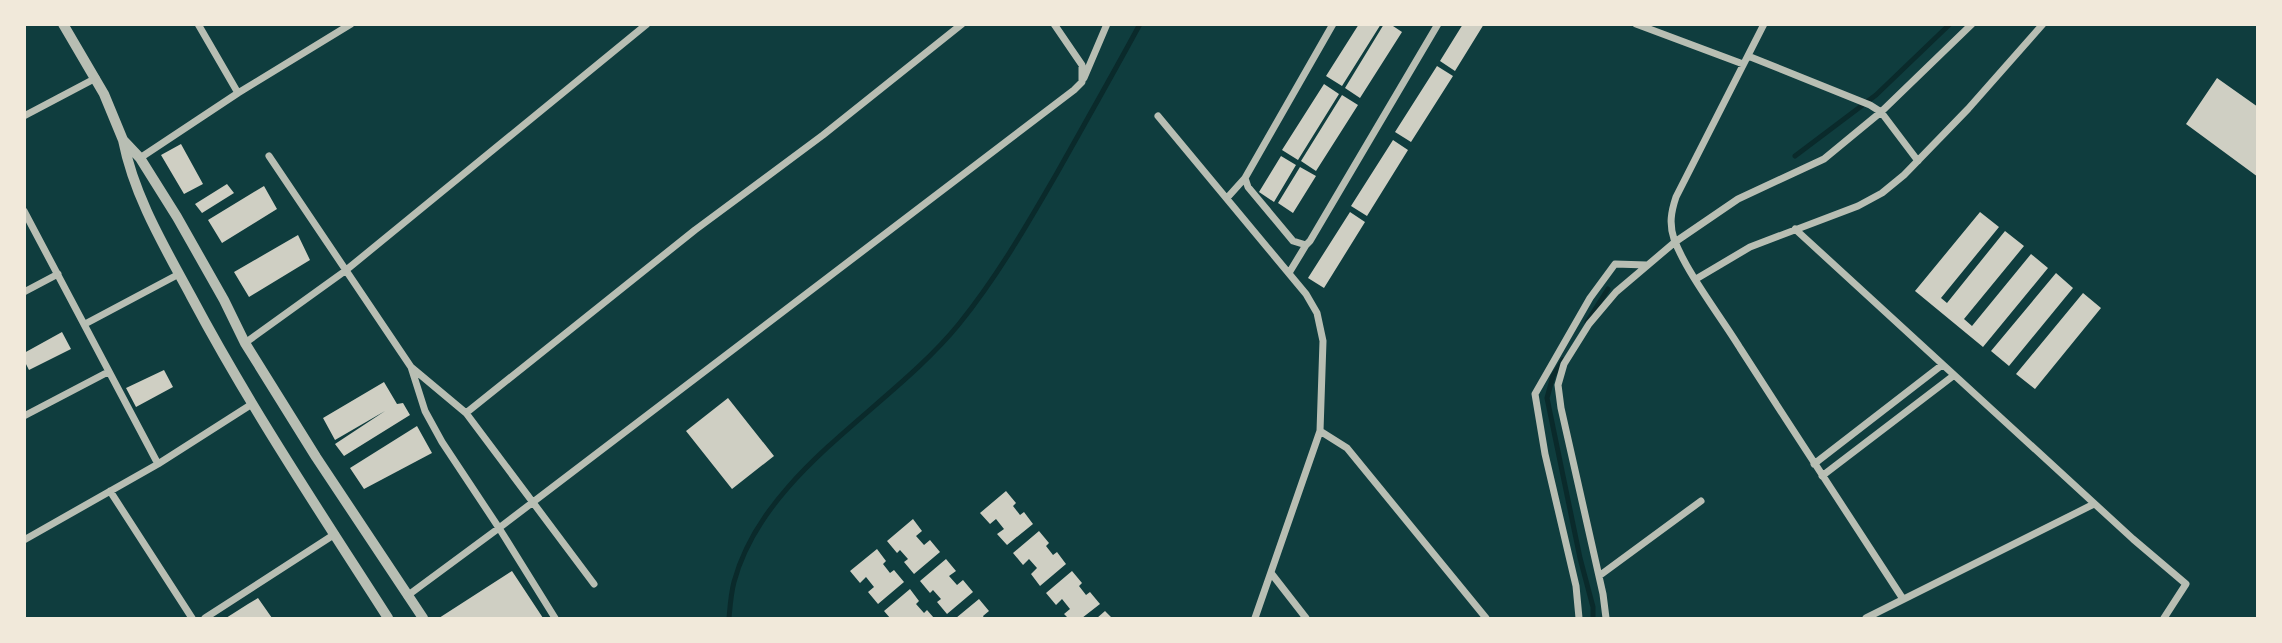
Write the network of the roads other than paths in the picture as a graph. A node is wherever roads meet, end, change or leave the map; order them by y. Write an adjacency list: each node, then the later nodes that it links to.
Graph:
1 (64, 24): 18 (street)
2 (198, 24): 20 (street)
3 (331, 24): 15 (street)
4 (351, 24): 15 (street)
5 (647, 24): 35 (street)
6 (962, 24): 48 (street)
7 (1054, 24): 19 (street)
8 (1107, 24): 19 (street)
9 (1334, 24): 28 (street)
10 (1438, 24): 33 (street)
11 (1636, 24): 17 (street)
12 (1764, 24): 16 (street)
13 (1972, 24): 21 (street)
14 (2043, 24): 27 (street)
15 (336, 33): 20 (street)
16 (1748, 56): 17 (street); 21 (street)
17 (1743, 64): 32 (street)
18 (96, 78): 22 (street); 24 (street)
19 (1082, 82): 56 (street)
20 (238, 93): 26 (street)
21 (1878, 110): 27 (street); 32 (street)
22 (24, 116)
23 (1158, 116): 29 (street)
24 (123, 140): 26 (street); 38 (street)
25 (269, 156): 35 (street)
26 (140, 158): 42 (street)
27 (1918, 161): 31 (street)
28 (1245, 178): 29 (street); 33 (street)
29 (1227, 198): 36 (street)
30 (24, 211): 37 (street)
31 (1795, 229): 39 (street); 43 (street)
32 (1675, 242): 34 (street); 39 (street)
33 (1306, 245): 36 (street)
34 (1648, 265): 62 (street); 74 (street)
35 (345, 271): 42 (street); 44 (street)
36 (1289, 273): 50 (street)
37 (58, 274): 40 (street); 41 (street)
38 (179, 274): 41 (street); 47 (street)
39 (1696, 279): 52 (street)
40 (24, 292)
41 (85, 324): 45 (street)
42 (245, 343): 64 (street)
43 (1942, 365): 46 (street); 52 (street)
44 (411, 367): 48 (street); 58 (street)
45 (108, 372): 49 (street); 51 (street)
46 (1953, 376): 53 (street); 57 (street)
47 (252, 404): 51 (street); 59 (street)
48 (466, 413): 56 (street)
49 (24, 416)
50 (1320, 431): 61 (street); 73 (street)
51 (158, 464): 54 (street)
52 (1814, 464): 53 (street)
53 (1822, 476): 65 (street)
54 (110, 491): 60 (street); 66 (street)
55 (1700, 500): 62 (street)
56 (534, 502): 58 (street); 63 (street)
57 (2094, 504): 65 (street); 77 (street)
58 (499, 528): 64 (street); 70 (street)
59 (335, 534): 67 (street); 68 (street)
60 (24, 540)
61 (1270, 573): 71 (street); 72 (street)
62 (1599, 576): 75 (street)
63 (594, 584)
64 (407, 596): 69 (street)
65 (1903, 599): 76 (street)
66 (192, 618)
67 (205, 618)
68 (388, 618)
69 (423, 618)
70 (555, 618)
71 (1255, 618)
72 (1306, 618)
73 (1486, 618)
74 (1579, 618)
75 (1606, 618)
76 (1866, 618)
77 (2164, 618)

